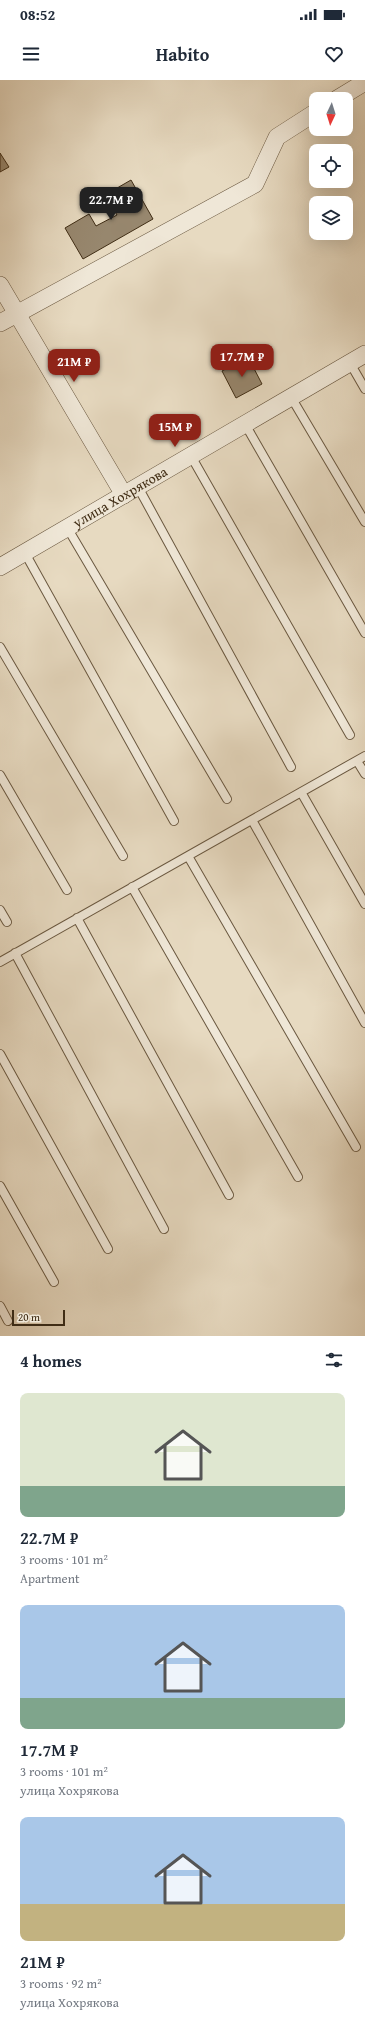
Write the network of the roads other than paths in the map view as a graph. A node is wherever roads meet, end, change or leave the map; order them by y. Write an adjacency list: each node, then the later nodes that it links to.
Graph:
1 (365, 82): 2 (street)
2 (349, 92)
3 (309, 116): 5 (street)
4 (0, 285): 5 (street)
5 (16, 313): 6 (street); 14 (street)
6 (0, 323)
7 (365, 354): 8 (street, улица Хохрякова)
8 (350, 363): 9 (lane); 10 (street, улица Хохрякова)
9 (365, 389)
10 (291, 397): 11 (street, улица Хохрякова); 15 (lane)
11 (245, 424): 12 (street, улица Хохрякова); 19 (lane)
12 (191, 456): 13 (street, улица Хохрякова); 21 (lane)
13 (138, 487): 14 (street, улица Хохрякова); 24 (lane)
14 (124, 495): 16 (street, улица Хохрякова)
15 (365, 522)
16 (68, 529): 17 (street, улица Хохрякова); 28 (lane)
17 (25, 553): 18 (street, улица Хохрякова); 30 (lane)
18 (0, 567)
19 (365, 633)
20 (0, 647): 31 (lane)
21 (350, 735)
22 (365, 756): 23 (lane)
23 (357, 760): 25 (lane); 27 (lane)
24 (290, 767)
25 (365, 774)
26 (0, 775): 34 (lane)
27 (301, 792): 29 (lane); 35 (lane)
28 (227, 799)
29 (252, 820): 32 (lane); 41 (lane)
30 (174, 821)
31 (122, 856)
32 (188, 856): 33 (lane); 43 (lane)
33 (132, 887): 37 (lane); 44 (lane)
34 (67, 890)
35 (365, 904)
36 (0, 910): 38 (lane)
37 (77, 918): 39 (lane); 46 (lane)
38 (7, 922)
39 (15, 953): 40 (lane); 47 (lane)
40 (0, 962)
41 (365, 1023)
42 (0, 1054): 48 (lane)
43 (356, 1147)
44 (298, 1177)
45 (0, 1186): 49 (lane)
46 (229, 1195)
47 (164, 1229)
48 (108, 1250)
49 (54, 1282)
50 (0, 1306): 51 (lane)
51 (8, 1321)

